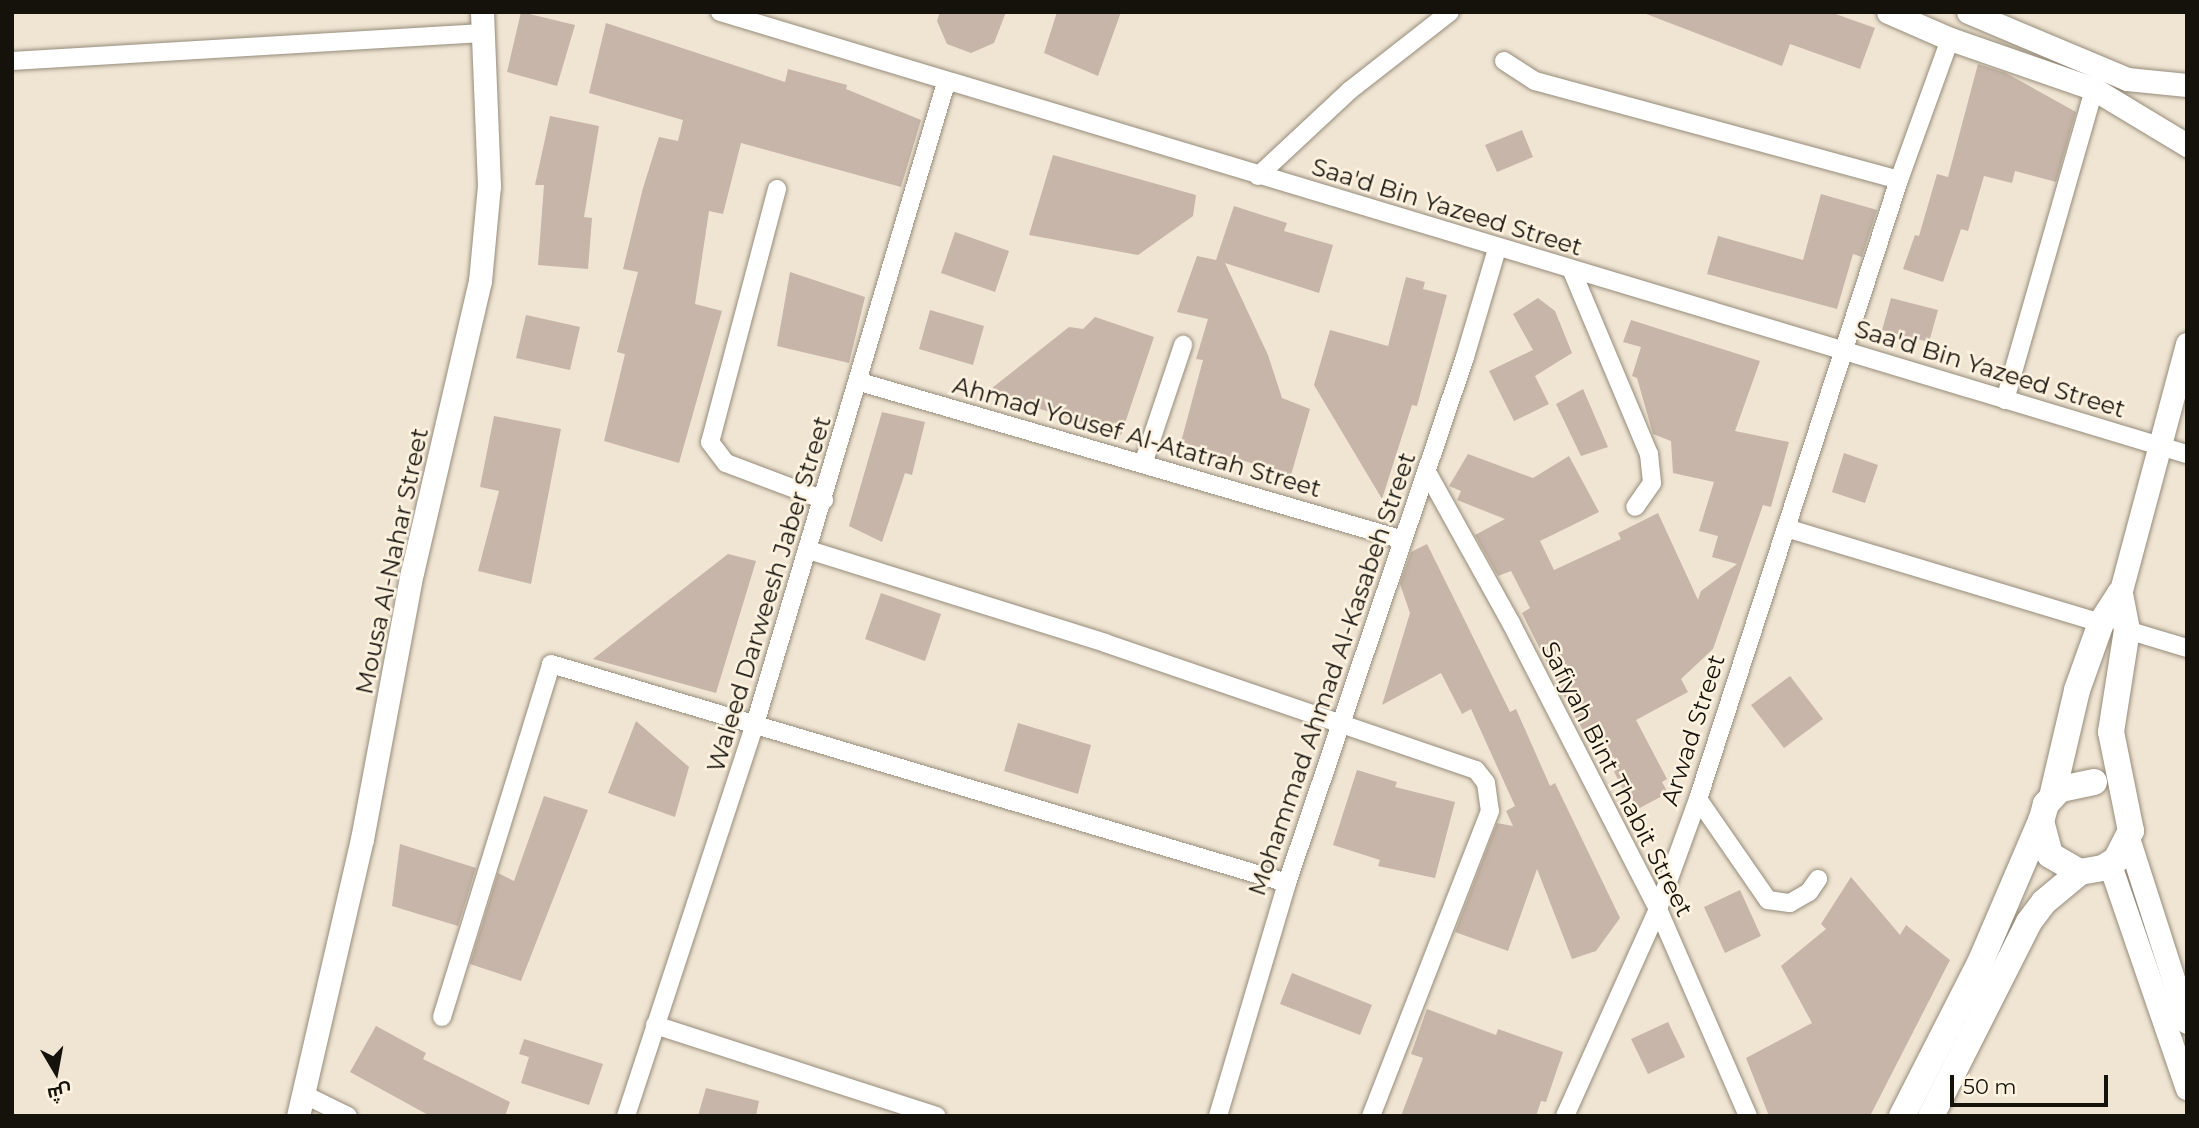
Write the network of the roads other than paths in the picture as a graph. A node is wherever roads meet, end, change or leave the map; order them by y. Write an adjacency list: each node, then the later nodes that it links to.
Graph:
1 (720, 12): 9 (street, Saa'd Bin Yazeed Street)
2 (1450, 12): 13 (street)
3 (1888, 12): 6 (street)
4 (1970, 12): 10 (street)
5 (482, 23): 7 (street); 53 (street, Mousa Al-Nahar Street)
6 (1950, 39): 11 (street); 14 (street, Arwad Street)
7 (12, 61)
8 (1504, 61): 14 (street)
9 (946, 83): 13 (street, Saa'd Bin Yazeed Street); 21 (street, Waleed Darweesh Jaber Street)
10 (2187, 85)
11 (2094, 89): 12 (street); 22 (street)
12 (2187, 145)
13 (1258, 176): 16 (street, Saa'd Bin Yazeed Street)
14 (1899, 180): 20 (street, Arwad Street)
15 (777, 189): 27 (street)
16 (1497, 249): 17 (street, Saa'd Bin Yazeed Street); 26 (street, Mohammad Ahmad Al-Kasabeh Street)
17 (1572, 271): 20 (street, Saa'd Bin Yazeed Street); 28 (street)
18 (2187, 344): 23 (street)
19 (1183, 345): 25 (street)
20 (1844, 351): 22 (street, Saa'd Bin Yazeed Street); 29 (street, Arwad Street)
21 (860, 382): 25 (street, Ahmad Yousef Al-Atatrah Street); 27 (street, Waleed Darweesh Jaber Street)
22 (2005, 400): 23 (street, Saa'd Bin Yazeed Street)
23 (2161, 446): 24 (street, Saa'd Bin Yazeed Street); 32 (street)
24 (2187, 454)
25 (1143, 464): 30 (street, Ahmad Yousef Al-Atatrah Street)
26 (1427, 472): 30 (street, Mohammad Ahmad Al-Kasabeh Street); 48 (street, Safiyah Bint Thabit Street)
27 (824, 500): 31 (street, Waleed Darweesh Jaber Street)
28 (1634, 507)
29 (1786, 528): 33 (street); 40 (street, Arwad Street)
30 (1400, 538): 36 (street, Mohammad Ahmad Al-Kasabeh Street)
31 (809, 550): 36 (street); 37 (street, Waleed Darweesh Jaber Street)
32 (2120, 594): 33 (main road); 34 (main road)
33 (2101, 623): 39 (main road)
34 (2127, 630): 35 (street); 41 (main road)
35 (2187, 648)
36 (1339, 723): 47 (street, Mohammad Ahmad Al-Kasabeh Street); 58 (street)
37 (755, 724): 47 (street); 49 (street); 51 (street, Waleed Darweesh Jaber Street)
38 (2094, 782): 39 (main road); 41 (street)
39 (2052, 797): 42 (main road)
40 (1698, 799): 46 (street); 48 (street, Arwad Street)
41 (2123, 801): 43 (main road)
42 (2041, 821): 45 (main road); 61 (main road)
43 (2129, 841): 44 (main road); 50 (street)
44 (2110, 864): 45 (main road); 52 (street)
45 (2080, 872): 62 (main road)
46 (1818, 878)
47 (1287, 883): 57 (street, Mohammad Ahmad Al-Kasabeh Street)
48 (1658, 909): 59 (street, Arwad Street); 60 (street, Safiyah Bint Thabit Street)
49 (442, 1017)
50 (2187, 1022)
51 (655, 1025): 55 (street, Waleed Darweesh Jaber Street); 56 (street)
52 (2187, 1088)
53 (300, 1105): 54 (street)
54 (348, 1116)
55 (625, 1116)
56 (937, 1116)
57 (1217, 1116)
58 (1371, 1116)
59 (1565, 1116)
60 (1748, 1116)
61 (1902, 1116)
62 (1931, 1116)

